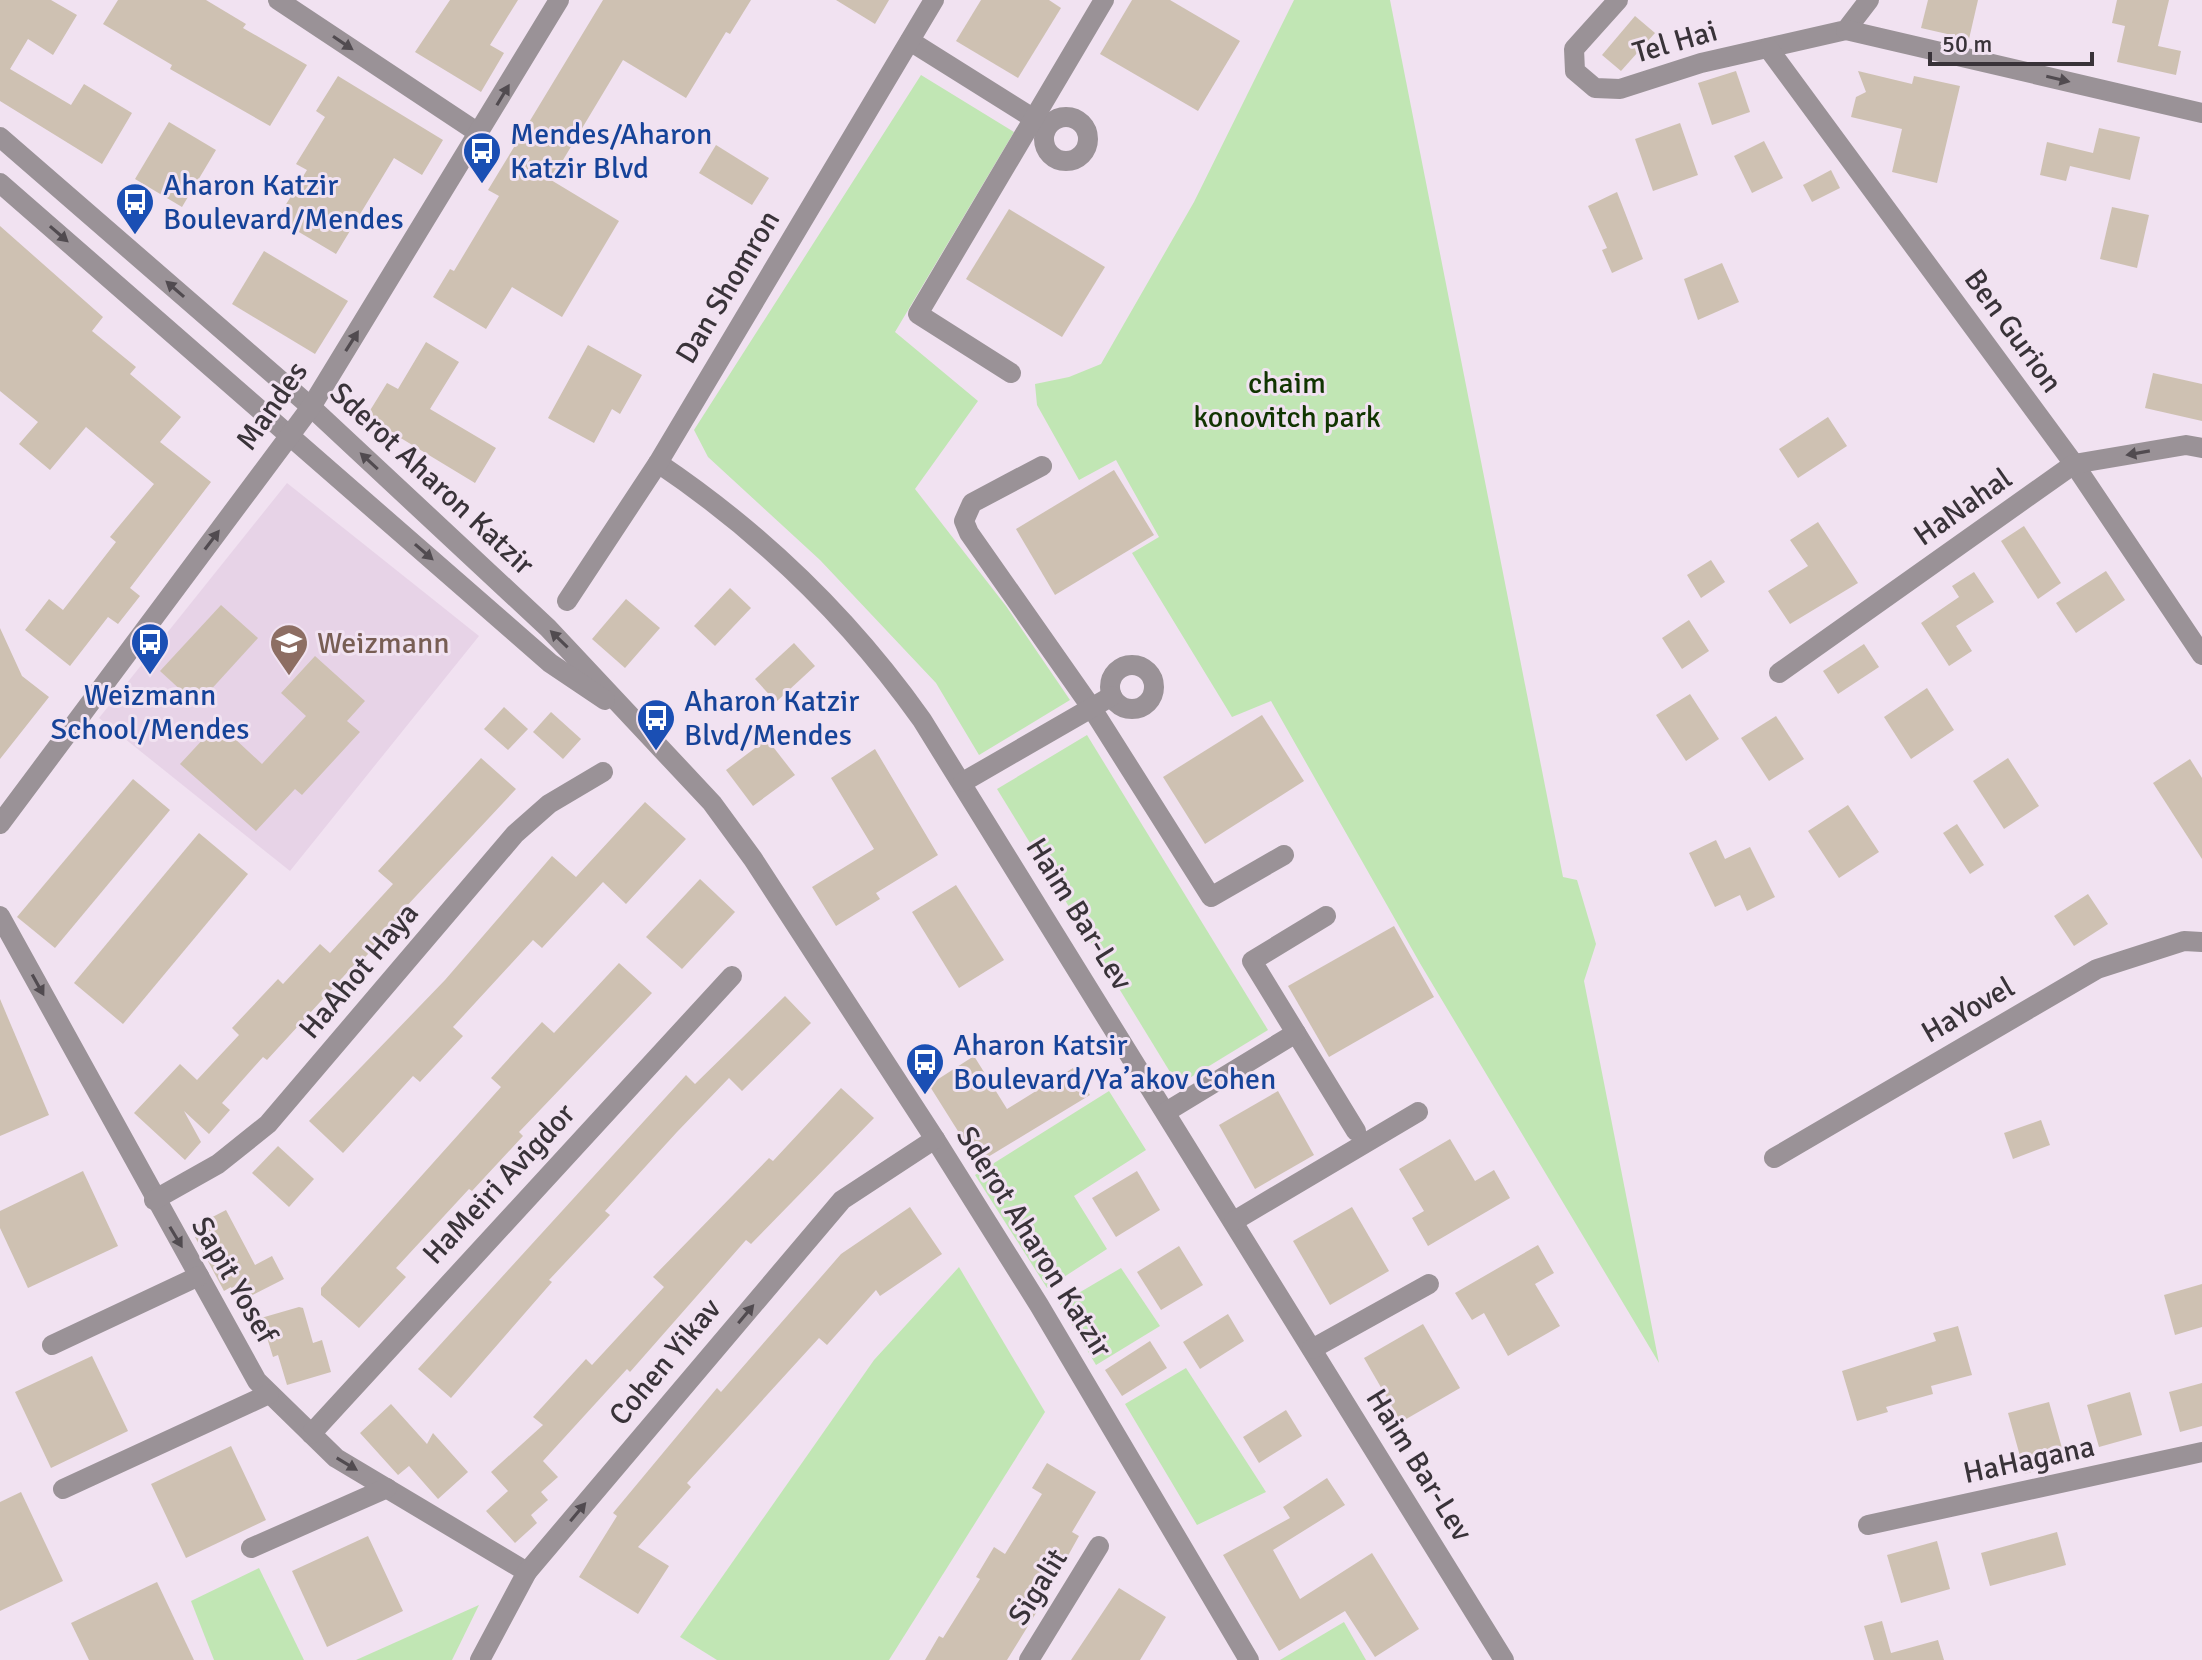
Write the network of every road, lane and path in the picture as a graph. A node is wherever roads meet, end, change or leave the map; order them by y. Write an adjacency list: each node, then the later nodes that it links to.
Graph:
1 (278, 0): 12 (street, one-way to 12)
2 (559, 0): 12 (street, Mandes, one-way to 2)
3 (934, 0): 8 (street, Dan Shomron)
4 (1104, 0): 11 (street)
5 (1618, 0): 9 (street, Tel Hai)
6 (1869, 0): 7 (street)
7 (1846, 30): 9 (street, Tel Hai); 10 (street, one-way to 10)
8 (910, 41): 11 (street); 19 (street, Dan Shomron)
9 (1768, 48): 20 (street, Ben Gurion)
10 (2202, 113)
11 (1040, 123): 15 (street)
12 (480, 134): 16 (street, Mandes, one-way to 12)
13 (0, 137): 16 (street, Sderot Aharon Katzir, one-way to 13)
14 (0, 183): 17 (street, Sderot Aharon Katzir, one-way to 17)
15 (1011, 373)
16 (311, 407): 17 (street, Mandes); 27 (street, Sderot Aharon Katzir, one-way to 16)
17 (290, 435): 27 (street, Sderot Aharon Katzir, one-way to 27); 30 (street, Mandes, one-way to 17)
18 (2202, 448): 20 (street, HaNahal, one-way to 20)
19 (658, 463): 22 (street, Dan Shomron); 29 (street, Haim Bar-Lev)
20 (2074, 464): 23 (street, Ben Gurion); 24 (street, HaNahal)
21 (1042, 466): 26 (street)
22 (567, 601)
23 (2202, 655)
24 (1779, 673)
25 (1112, 696): 26 (street)
26 (1091, 707): 29 (street); 31 (street)
27 (630, 718): 40 (street, Sderot Aharon Katzir)
28 (603, 772): 42 (street, HaAhot Haya)
29 (963, 782): 37 (street, Haim Bar-Lev)
30 (0, 824)
31 (1284, 855)
32 (0, 916): 42 (street, Sapit Yosef, one-way to 42)
33 (1326, 916): 36 (street)
34 (2202, 942): 41 (street, HaYovel)
35 (732, 976): 49 (street, HaMeiri Avigdor)
36 (1296, 1033): 37 (street); 39 (street)
37 (1166, 1112): 43 (street, Haim Bar-Lev)
38 (1418, 1112): 43 (street)
39 (1356, 1131)
40 (935, 1139): 56 (street, Cohen Yikav, one-way to 40); 59 (street, Sderot Aharon Katzir)
41 (1774, 1158)
42 (154, 1200): 44 (street, Sapit Yosef, one-way to 44)
43 (1234, 1221): 47 (street, Haim Bar-Lev)
44 (199, 1276): 46 (street); 48 (street, Sapit Yosef)
45 (1429, 1284): 47 (street)
46 (52, 1345)
47 (1312, 1349): 60 (street, Haim Bar-Lev)
48 (269, 1394): 49 (street, Sapit Yosef); 52 (street)
49 (311, 1434): 51 (street, Sapit Yosef, one-way to 51)
50 (2202, 1452): 53 (street, HaHagana)
51 (387, 1488): 55 (street); 56 (street, Sapit Yosef)
52 (63, 1489)
53 (1868, 1525)
54 (1099, 1546): 58 (street, Sigalit)
55 (251, 1548)
56 (527, 1572): 57 (street, Cohen Yikav)
57 (480, 1660)
58 (1029, 1660)
59 (1249, 1660)
60 (1504, 1660)

